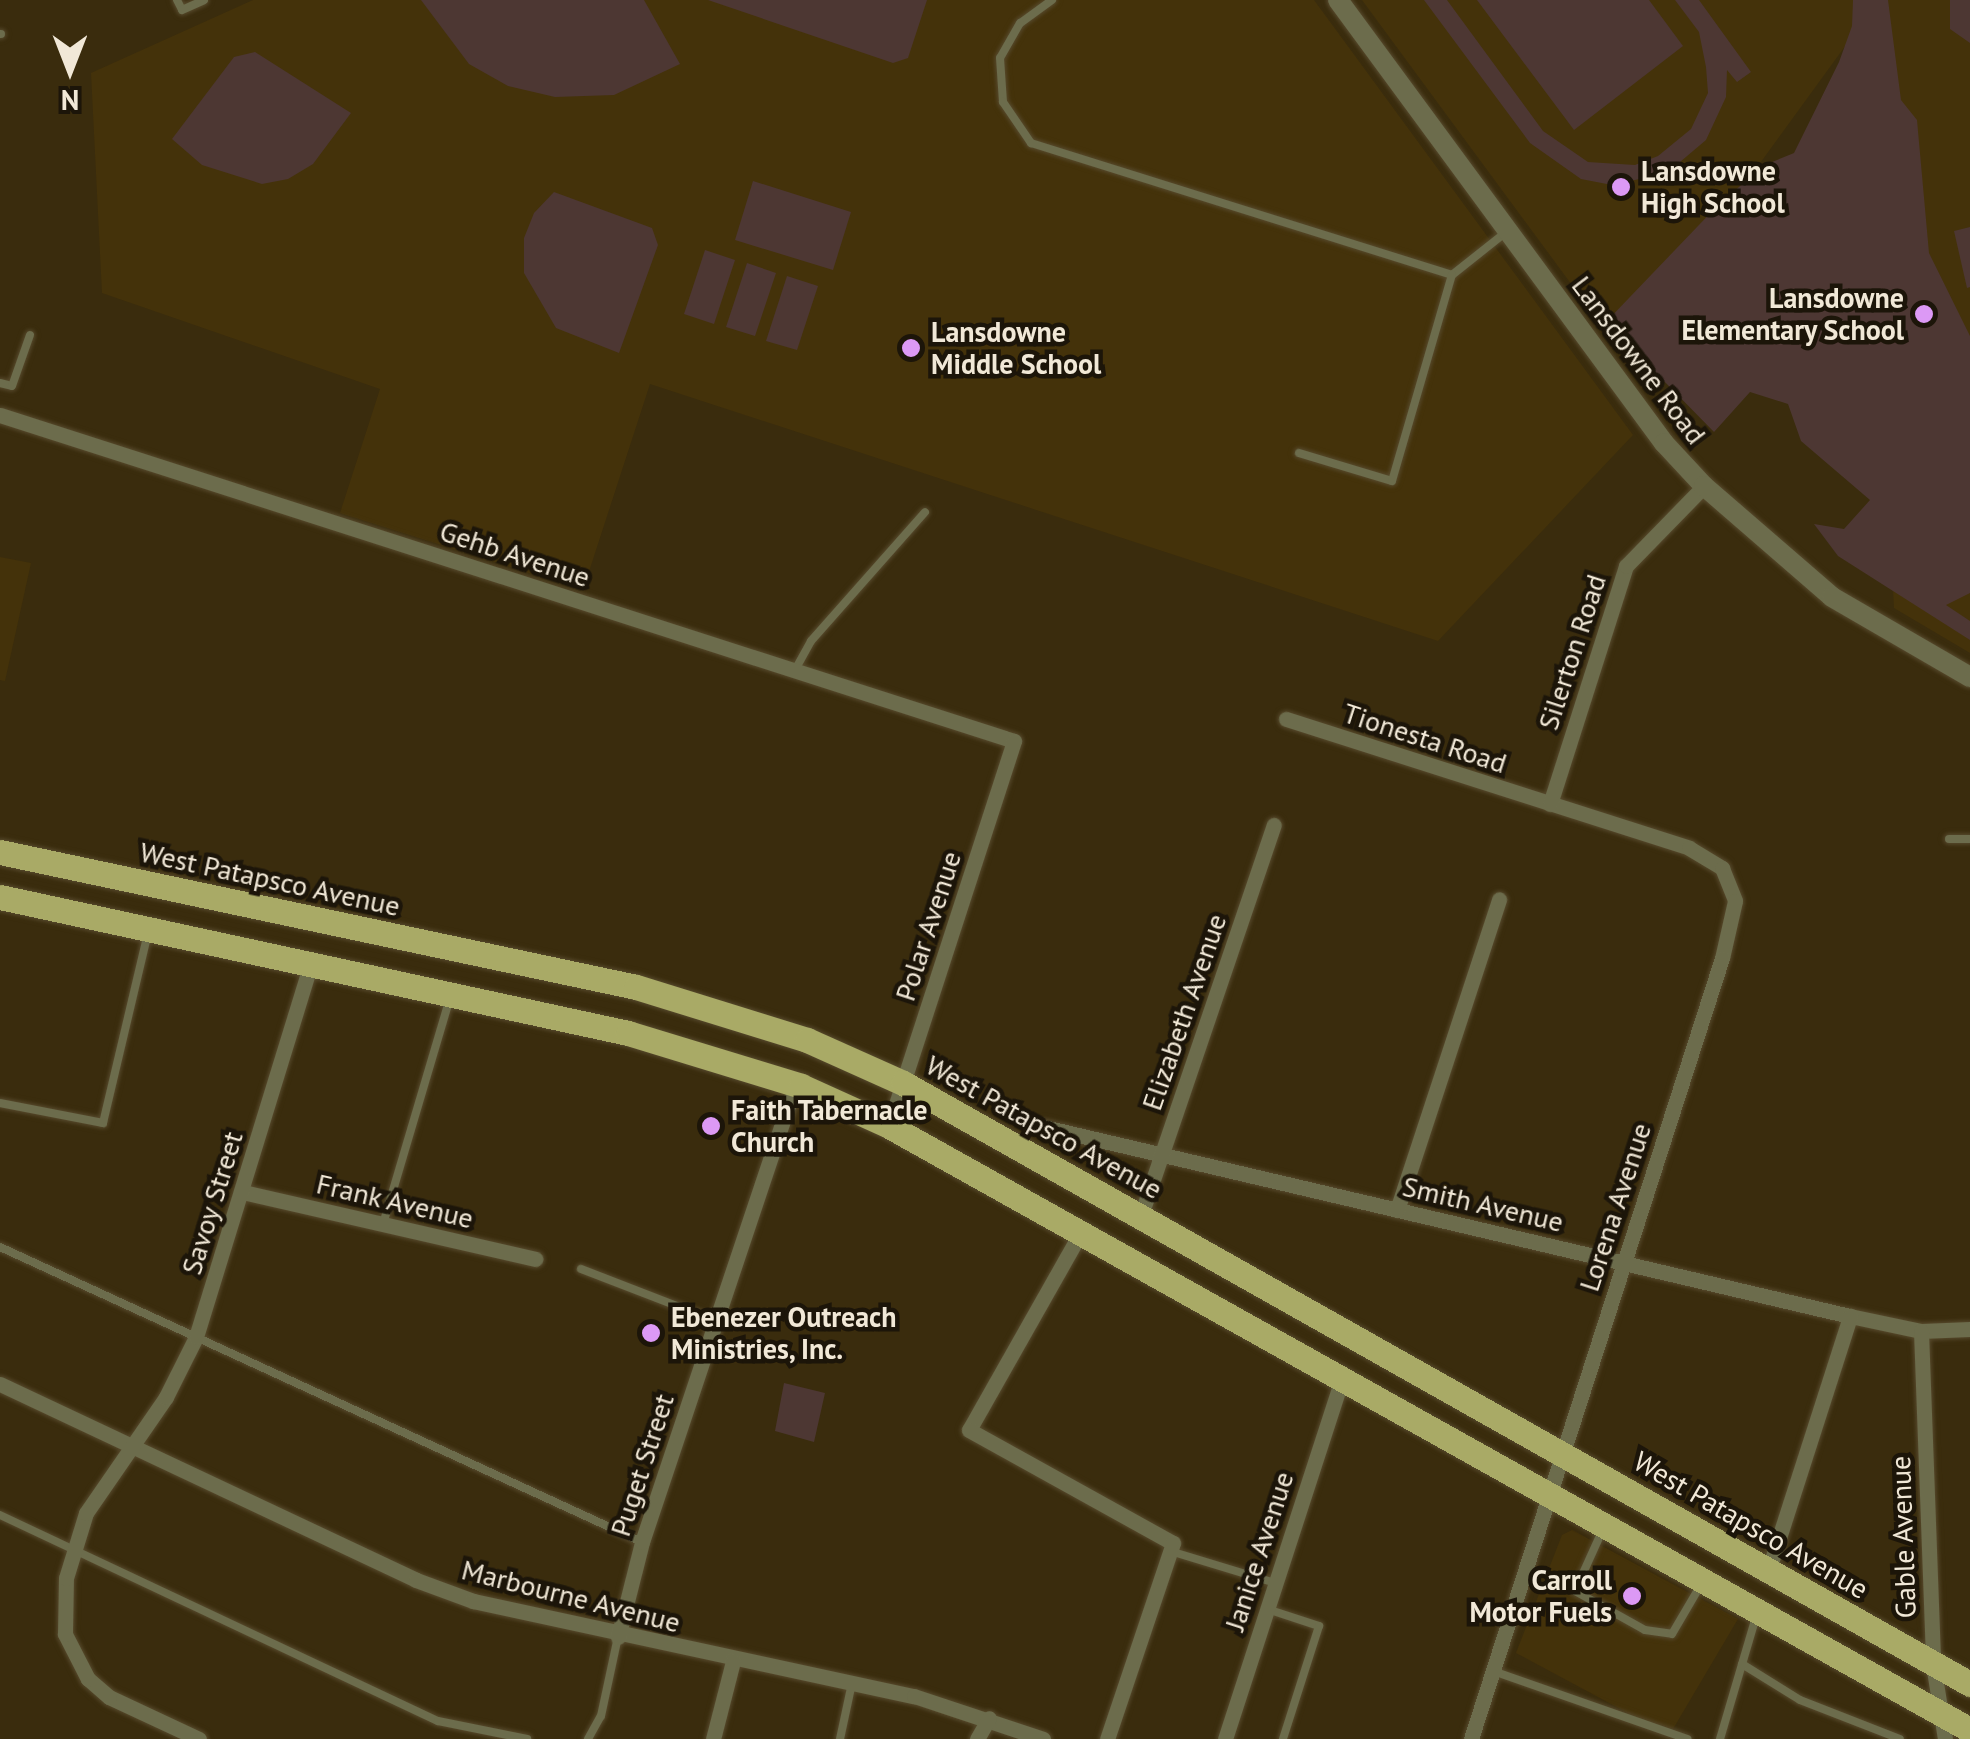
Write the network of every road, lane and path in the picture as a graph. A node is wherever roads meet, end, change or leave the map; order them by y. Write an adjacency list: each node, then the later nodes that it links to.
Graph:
1 (177, 0): 2 (lane)
2 (204, 0)
3 (1052, 0): 6 (lane)
4 (1338, 0): 5 (street, Lansdowne Road)
5 (1507, 230): 6 (lane); 11 (street, Lansdowne Road)
6 (1452, 275): 10 (lane)
7 (30, 335): 8 (lane)
8 (0, 382)
9 (0, 415): 13 (street, Gehb Avenue)
10 (1299, 453)
11 (1704, 486): 14 (street, Lansdowne Road); 17 (street, Silerton Road)
12 (925, 512): 13 (lane)
13 (795, 670): 16 (street, Gehb Avenue)
14 (1970, 677)
15 (1286, 719): 17 (street, Tionesta Road)
16 (1014, 740): 27 (street, Polar Avenue)
17 (1550, 804): 40 (street, Lorena Avenue)
18 (1274, 825): 32 (street, Elizabeth Avenue)
19 (1949, 839): 20 (lane)
20 (1970, 839)
21 (0, 852): 27 (main road, West Patapsco Avenue)
22 (0, 897): 24 (main road)
23 (1499, 900): 34 (street)
24 (149, 929): 25 (main road); 29 (lane)
25 (311, 964): 26 (main road); 33 (street, Savoy Street)
26 (451, 994): 28 (main road); 36 (lane)
27 (903, 1083): 30 (street, Polar Avenue); 35 (main road, West Patapsco Avenue)
28 (801, 1086): 30 (main road); 43 (street, Puget Street)
29 (0, 1103)
30 (889, 1126): 37 (main road)
31 (1044, 1127): 32 (street, Smith Avenue)
32 (1162, 1154): 34 (street, Smith Avenue); 35 (street, Elizabeth Avenue)
33 (243, 1192): 36 (street, Frank Avenue); 46 (street, Savoy Street)
34 (1397, 1210): 40 (street, Smith Avenue)
35 (1141, 1214): 50 (main road, West Patapsco Avenue)
36 (383, 1224): 39 (street, Frank Avenue)
37 (1082, 1232): 47 (main road); 56 (street)
38 (0, 1248): 46 (lane)
39 (535, 1259)
40 (1623, 1263): 42 (street, Smith Avenue); 50 (street, Lorena Avenue)
41 (581, 1268): 43 (lane)
42 (1850, 1316): 45 (street, Smith Avenue); 57 (street)
43 (716, 1321): 54 (street, Puget Street)
44 (1970, 1329): 45 (street, Smith Avenue)
45 (1921, 1331): 65 (street, Gable Avenue)
46 (196, 1338): 49 (street, Savoy Street); 54 (lane)
47 (1342, 1379): 51 (main road); 59 (street, Janice Avenue)
48 (0, 1384): 49 (street, Marbourne Avenue)
49 (131, 1444): 55 (street, Savoy Street); 62 (street, Marbourne Avenue)
50 (1564, 1453): 51 (street, Lorena Avenue); 57 (main road, West Patapsco Avenue)
51 (1550, 1498): 53 (main road); 66 (street, Lorena Avenue)
52 (0, 1515): 55 (lane)
53 (1604, 1527): 58 (main road); 58 (lane)
54 (642, 1542): 62 (street, Puget Street)
55 (74, 1548): 72 (street, Savoy Street); 73 (lane)
56 (1170, 1551): 59 (lane); 79 (street)
57 (1769, 1569): 65 (main road, West Patapsco Avenue)
58 (1703, 1582): 61 (main road)
59 (1275, 1583): 60 (street, Janice Avenue)
60 (1267, 1609): 80 (street, Janice Avenue); 81 (lane)
61 (1757, 1613): 64 (lane); 70 (main road)
62 (618, 1637): 63 (street, Marbourne Avenue); 74 (lane)
63 (733, 1661): 67 (street, Marbourne Avenue); 75 (street)
64 (1742, 1664): 84 (lane); 85 (lane)
65 (1933, 1664): 68 (main road, West Patapsco Avenue); 70 (street, Gable Avenue)
66 (1493, 1672): 82 (street, Lorena Avenue); 83 (lane)
67 (852, 1683): 69 (street, Marbourne Avenue); 76 (lane)
68 (1970, 1684)
69 (989, 1718): 77 (street); 78 (street, Marbourne Avenue)
70 (1944, 1727): 71 (main road)
71 (1970, 1730)
72 (199, 1739)
73 (527, 1739)
74 (588, 1739)
75 (712, 1739)
76 (840, 1739)
77 (978, 1739)
78 (1043, 1739)
79 (1108, 1739)
80 (1225, 1739)
81 (1283, 1739)
82 (1471, 1739)
83 (1687, 1739)
84 (1720, 1739)
85 (1900, 1739)

